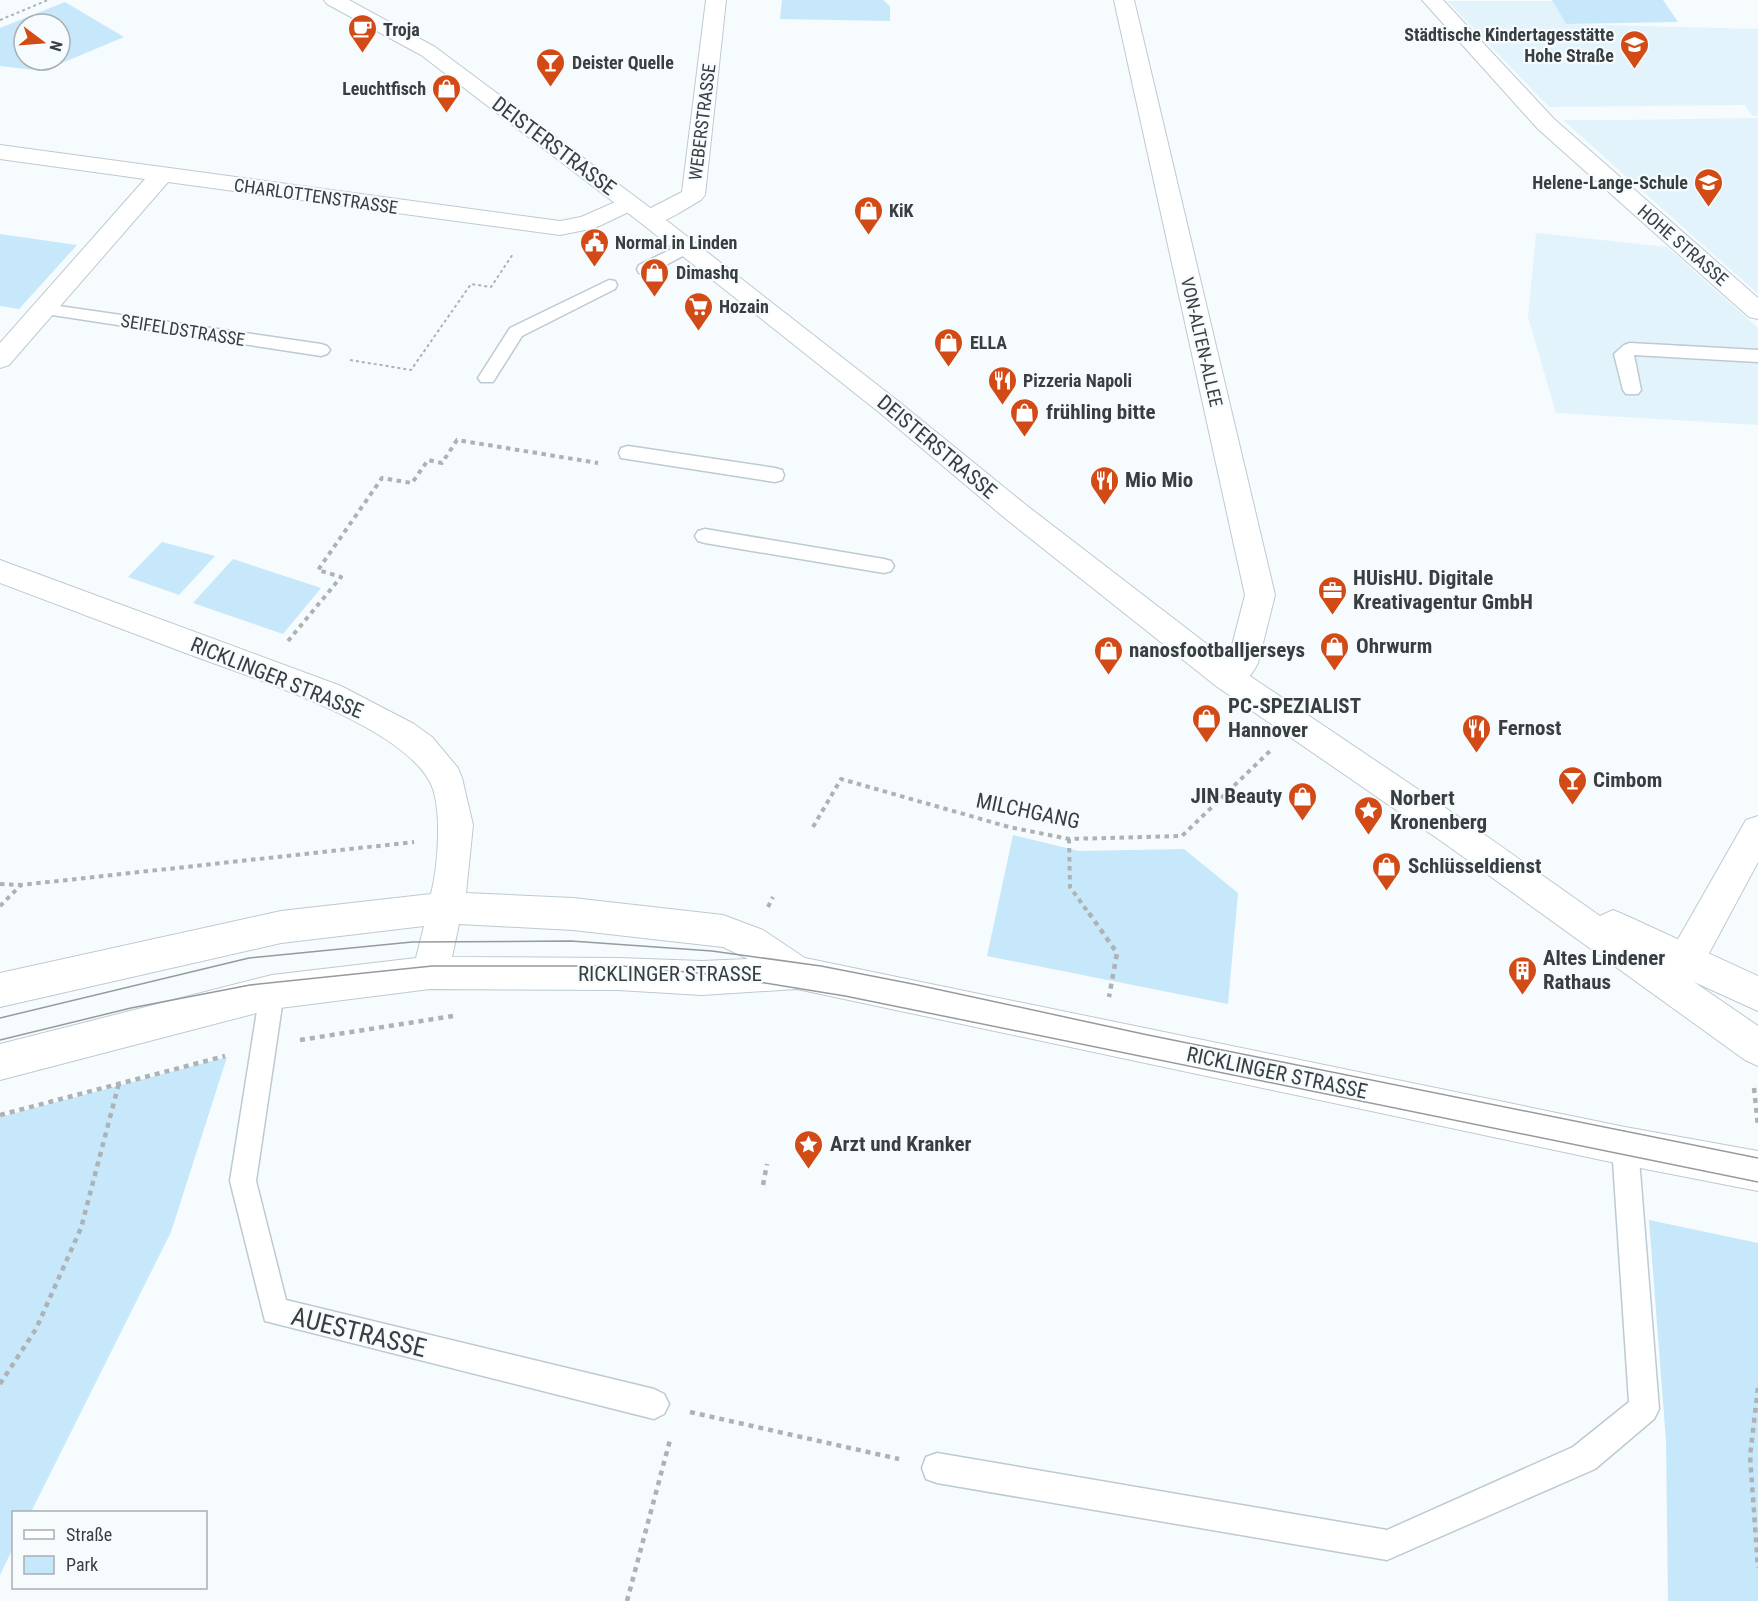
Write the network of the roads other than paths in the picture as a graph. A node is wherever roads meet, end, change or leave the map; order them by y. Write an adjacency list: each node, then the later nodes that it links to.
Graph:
1 (334, 0): 7 (street, DEISTERSTRASSE)
2 (716, 0): 8 (street, WEBERSTRASSE)
3 (1124, 0): 24 (street, VON-ALTEN-ALLEE)
4 (1432, 0): 13 (street, HOHE STRASSE)
5 (0, 152): 6 (street, CHARLOTTENSTRASSE)
6 (161, 175): 7 (street, CHARLOTTENSTRASSE); 12 (street)
7 (629, 203): 8 (street, DEISTERSTRASSE)
8 (649, 218): 9 (street, DEISTERSTRASSE)
9 (686, 247): 10 (lane); 24 (street, DEISTERSTRASSE)
10 (645, 269)
11 (609, 285): 17 (lane)
12 (45, 309): 14 (lane, SEIFELDSTRASSE); 16 (street)
13 (1758, 311)
14 (321, 350)
15 (1758, 356): 18 (lane)
16 (0, 359)
17 (487, 378)
18 (1632, 390)
19 (628, 453): 20 (lane)
20 (775, 475)
21 (705, 536): 22 (lane)
22 (884, 566)
23 (0, 571): 27 (street, RICKLINGER STRASSE)
24 (1227, 677): 26 (street, DEISTERSTRASSE)
25 (1758, 830): 28 (street)
26 (1540, 892): 28 (street, DEISTERSTRASSE); 34 (street, DEISTERSTRASSE)
27 (445, 908): 29 (street, RICKLINGER STRASSE); 30 (street, RICKLINGER STRASSE); 31 (street)
28 (1686, 960): 33 (street, DEISTERSTRASSE)
29 (430, 973): 30 (street, RICKLINGER STRASSE); 32 (street)
30 (798, 973): 36 (street, RICKLINGER STRASSE)
31 (0, 990)
32 (272, 992): 35 (street); 38 (lane, AUESTRASSE)
33 (1758, 994)
34 (1758, 1048)
35 (0, 1062)
36 (1625, 1146): 37 (street, RICKLINGER STRASSE); 39 (lane)
37 (1758, 1171)
38 (666, 1407)
39 (937, 1468)

